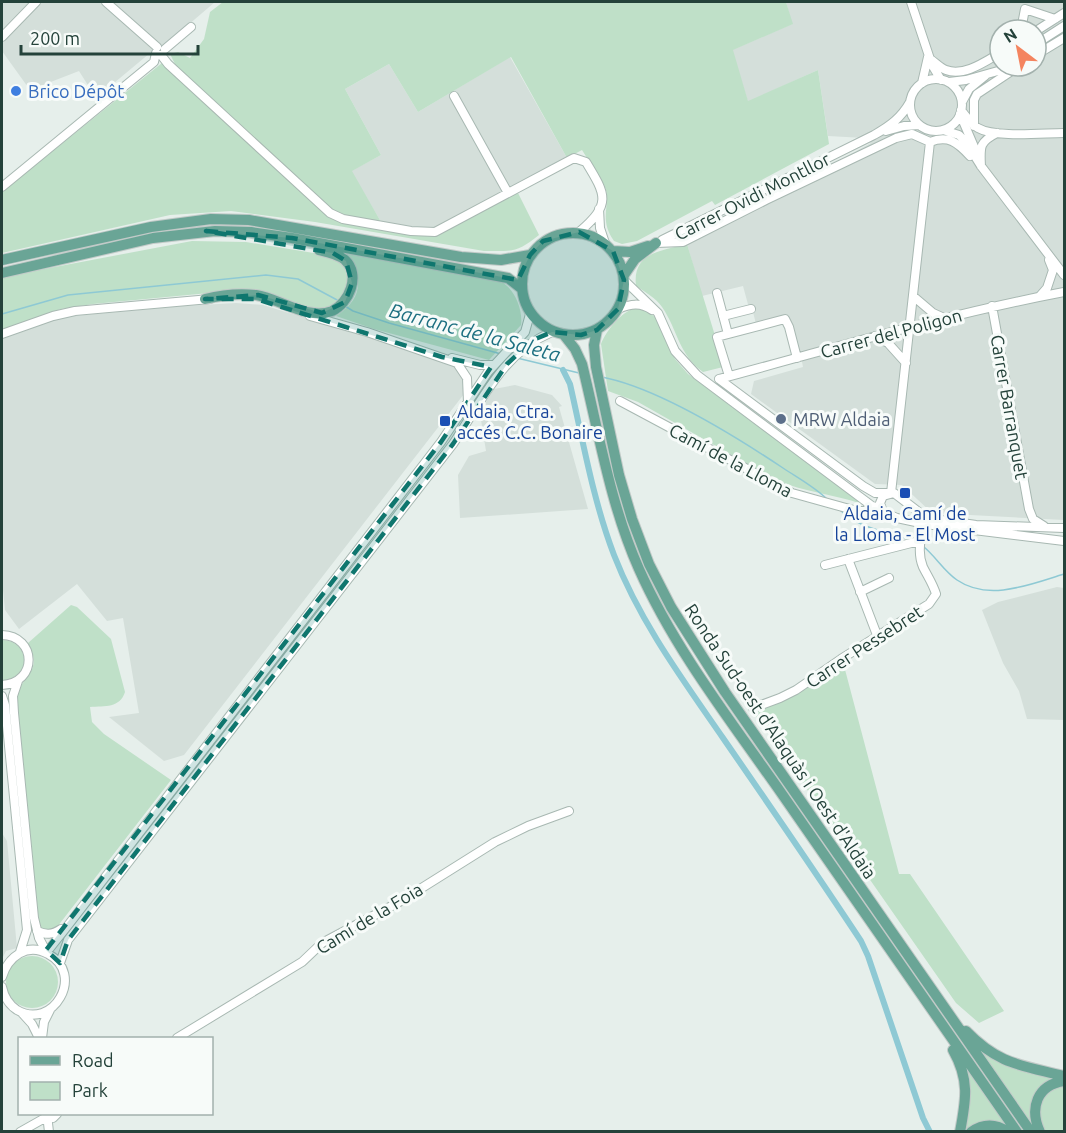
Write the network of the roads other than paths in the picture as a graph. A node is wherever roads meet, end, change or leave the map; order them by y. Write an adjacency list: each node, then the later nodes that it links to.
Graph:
1 (36, 2): 10 (street)
2 (106, 2): 14 (street)
3 (911, 2): 15 (street)
4 (1024, 5): 6 (street)
5 (1065, 13): 6 (street)
6 (1054, 19): 7 (street)
7 (1048, 23)
8 (1065, 26): 11 (street)
9 (191, 27): 14 (street)
10 (2, 37)
11 (1048, 37)
12 (1065, 38): 13 (street)
13 (1048, 48)
14 (160, 52): 36 (street); 37 (street)
15 (929, 56): 16 (street); 21 (street); 22 (street)
16 (988, 60)
17 (988, 65): 19 (street)
18 (988, 72): 19 (street); 25 (street)
19 (974, 77): 21 (street)
20 (1000, 78): 27 (street)
21 (945, 81): 22 (street); 25 (street)
22 (922, 83): 24 (street)
23 (454, 96): 37 (street)
24 (910, 102): 26 (street); 32 (street, Carrer Ovidi Montllor)
25 (961, 109): 27 (street); 29 (street); 35 (street)
26 (920, 125): 28 (street, Carrer Ovidi Montllor); 29 (street)
27 (974, 126): 30 (street)
28 (891, 130): 32 (street, Carrer Ovidi Montllor); 34 (street, Carrer Ovidi Montllor)
29 (943, 130): 35 (street)
30 (997, 133): 31 (street); 35 (street)
31 (1065, 134)
32 (874, 135): 42 (street, Carrer Ovidi Montllor)
33 (930, 142): 34 (street, Carrer Ovidi Montllor); 35 (street, Carrer Ovidi Montllor); 53 (street)
34 (879, 146): 42 (street, Carrer Ovidi Montllor)
35 (981, 166): 43 (street)
36 (2, 187)
37 (508, 193): 38 (street)
38 (599, 209): 40 (street); 41 (street)
39 (206, 231): 47 (main road); 50 (main road); 55 (main road)
40 (579, 232): 41 (main road); 45 (main road)
41 (605, 243): 44 (main road)
42 (657, 243): 44 (main road); 49 (main road)
43 (1046, 251): 48 (street); 54 (street)
44 (614, 252): 49 (main road)
45 (530, 255): 46 (main road); 50 (main road)
46 (2, 260)
47 (2, 273)
48 (1065, 275)
49 (624, 277): 57 (main road); 59 (street, Camí de la Lloma)
50 (521, 288): 60 (main road)
51 (1065, 292): 54 (street, Carrer del Poligon)
52 (717, 293): 61 (street)
53 (913, 296): 62 (street); 63 (street)
54 (1039, 297): 56 (street, Carrer del Poligon)
55 (205, 299): 66 (street); 70 (street)
56 (992, 306): 62 (street, Carrer del Poligon); 79 (street, Carrer Barranquet)
57 (618, 309): 59 (street); 64 (main road)
58 (751, 309): 61 (street)
59 (658, 313): 77 (street, Camí de la Lloma)
60 (530, 314): 65 (main road); 72 (street)
61 (723, 316): 67 (street)
62 (944, 318): 63 (street, Carrer del Poligon)
63 (909, 327): 69 (street, Carrer del Poligon); 73 (street)
64 (597, 330): 68 (main road); 109 (main road, Ronda Sud-oest d'Alaquàs i Oest d'Aldaia)
65 (552, 332): 68 (main road); 102 (street)
66 (2, 334)
67 (728, 334): 71 (street); 74 (street)
68 (564, 335): 109 (main road, Ronda Sud-oest d'Alaquàs i Oest d'Aldaia)
69 (875, 336): 71 (street, Carrer del Poligon); 73 (street)
70 (442, 357): 72 (street); 76 (street)
71 (797, 358): 74 (street, Carrer del Poligon)
72 (496, 363): 76 (street)
73 (906, 363): 78 (street)
74 (729, 376): 78 (street, Carrer del Poligon)
75 (620, 401): 80 (street, Camí de la Lloma)
76 (468, 403): 98 (street)
77 (856, 493): 78 (street); 80 (street, Camí de la Lloma)
78 (892, 495): 80 (street); 80 (street); 82 (street)
79 (1029, 509): 82 (street); 83 (street)
80 (883, 511): 81 (street, Camí de la Lloma)
81 (925, 524): 85 (street); 86 (street, Camí de la Lloma)
82 (1014, 526): 83 (street)
83 (1047, 527): 84 (street)
84 (1065, 528)
85 (919, 541): 87 (street); 92 (street, Carrer Pessebret)
86 (1065, 541)
87 (848, 559): 88 (street); 90 (street)
88 (825, 565)
89 (889, 578): 90 (street)
90 (860, 592): 92 (street)
91 (2, 635): 93 (street)
92 (877, 635): 96 (street, Carrer Pessebret)
93 (18, 681): 94 (street); 99 (street)
94 (2, 685)
95 (2, 696): 100 (street)
96 (753, 708)
97 (569, 811): 112 (street, Camí de la Foia)
98 (69, 924): 99 (street); 101 (street)
99 (37, 931): 101 (street)
100 (20, 952): 101 (street); 103 (street)
101 (45, 952): 102 (street)
102 (60, 963): 107 (street)
103 (2, 977)
104 (2, 987): 105 (street)
105 (12, 1006): 106 (street); 108 (street)
106 (2, 1007)
107 (50, 1010): 108 (street); 111 (street)
108 (22, 1012): 110 (street)
109 (951, 1027): 113 (main road); 118 (main road); 121 (main road, Ronda Sud-oest d'Alaquàs i Oest d'Aldaia); 122 (main road, Ronda Sud-oest d'Alaquàs i Oest d'Aldaia)
110 (39, 1037)
111 (40, 1037)
112 (179, 1037)
113 (1065, 1076)
114 (1065, 1081): 123 (main road)
115 (50, 1116): 116 (street); 117 (street)
116 (20, 1131)
117 (49, 1131)
118 (960, 1131)
119 (971, 1131): 120 (main road)
120 (1008, 1131)
121 (1017, 1131)
122 (1031, 1131)
123 (1040, 1131)

